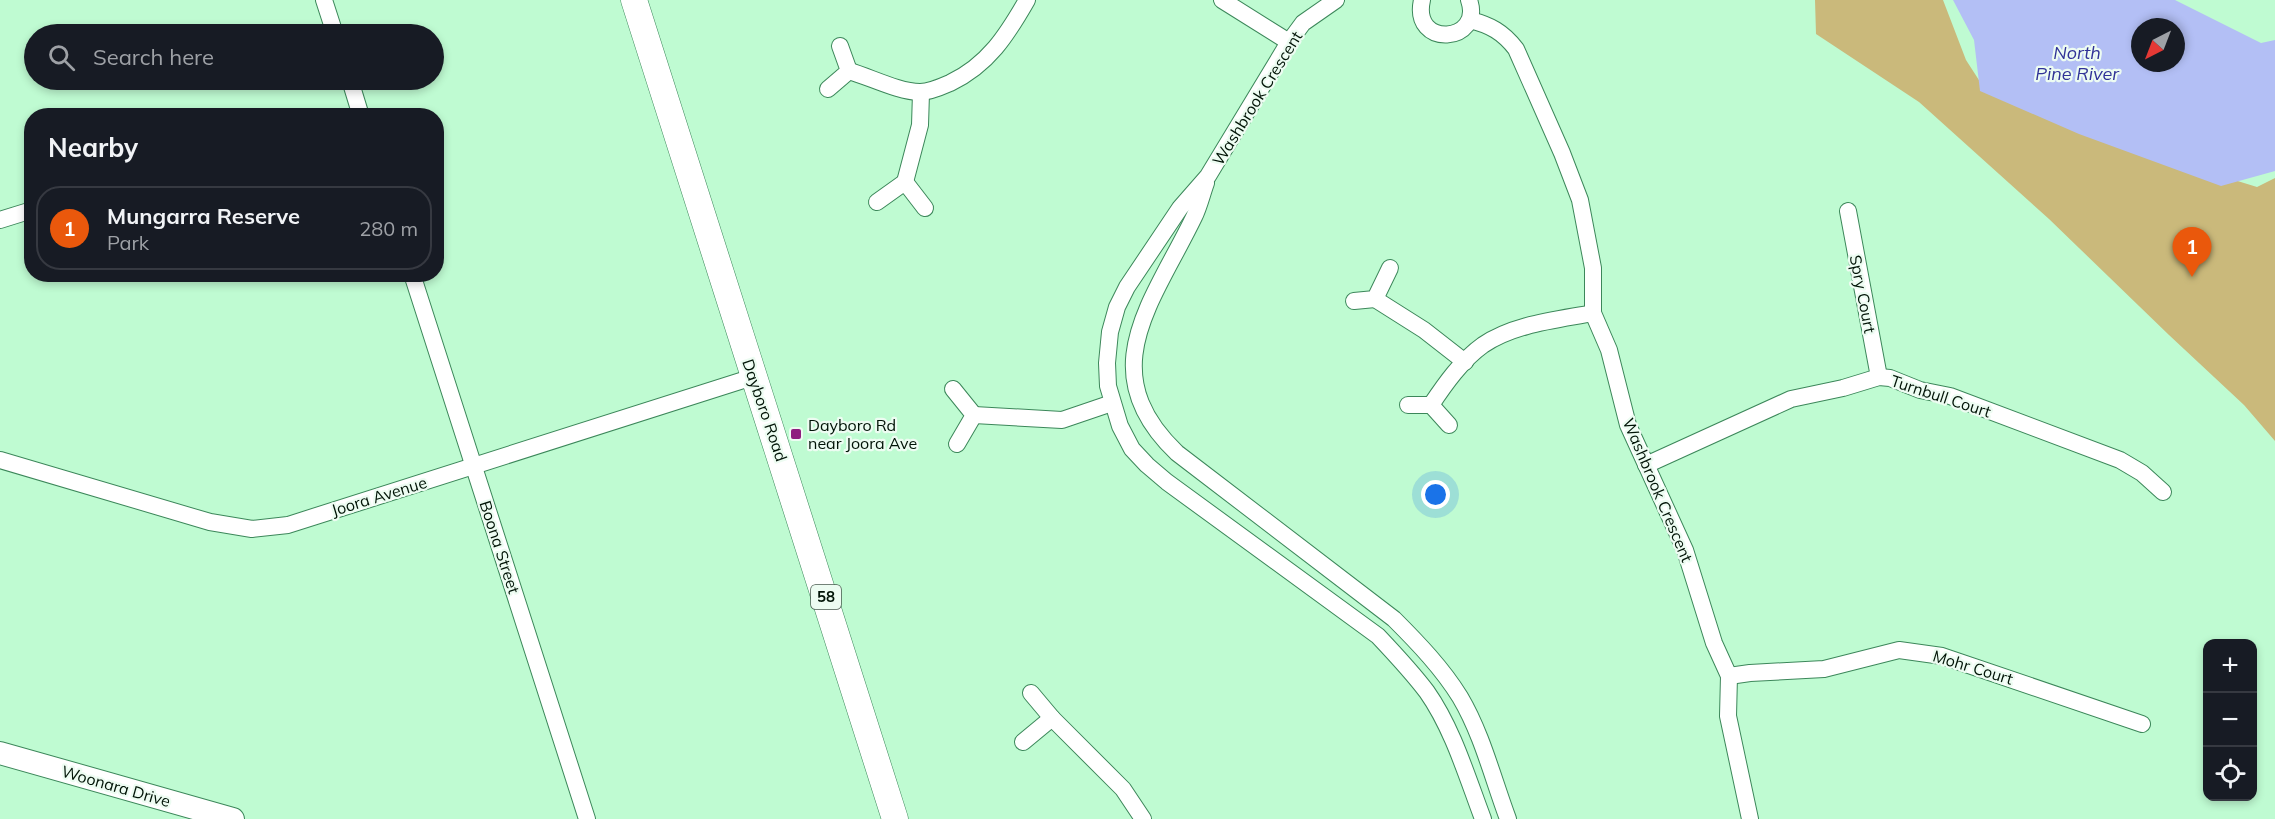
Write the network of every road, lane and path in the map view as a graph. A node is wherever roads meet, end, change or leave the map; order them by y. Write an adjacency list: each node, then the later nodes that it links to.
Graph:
1 (324, 0): 9 (street)
2 (634, 0): 30 (main road, Dayboro Road / 58)
3 (1027, 0): 15 (street)
4 (1222, 0): 10 (street)
5 (1336, 0): 10 (street, Washbrook Crescent)
6 (1421, 0): 8 (street)
7 (1469, 0): 8 (street)
8 (1470, 20): 28 (street, Washbrook Crescent)
9 (332, 24)
10 (1289, 42): 17 (street, Washbrook Crescent)
11 (840, 46): 12 (street)
12 (849, 71): 13 (street); 15 (street)
13 (828, 89)
14 (353, 90): 16 (street)
15 (921, 93): 18 (street)
16 (359, 108)
17 (1208, 176): 33 (street, Washbrook Crescent); 55 (street, Washbrook Crescent)
18 (905, 182): 19 (street); 20 (street)
19 (877, 202)
20 (925, 208)
21 (24, 212): 23 (street)
22 (1848, 212): 31 (street, Spry Court)
23 (0, 220)
24 (1390, 268): 26 (street)
25 (415, 282): 41 (street, Boona Street)
26 (1376, 299): 27 (street); 29 (street)
27 (1354, 301)
28 (1593, 313): 29 (street); 40 (street, Washbrook Crescent)
29 (1465, 362): 35 (street)
30 (753, 377): 41 (street, Joora Avenue); 52 (main road, Dayboro Road / 58)
31 (1880, 377): 40 (street, Turnbull Court); 42 (street, Turnbull Court)
32 (953, 389): 36 (street)
33 (1112, 403): 36 (street); 54 (street, Washbrook Crescent)
34 (1408, 405): 35 (street)
35 (1431, 405): 37 (street)
36 (974, 415): 38 (street)
37 (1449, 425)
38 (957, 444)
39 (0, 460): 41 (street, Joora Avenue)
40 (1646, 465): 43 (street, Washbrook Crescent)
41 (474, 466): 51 (street, Boona Street)
42 (2163, 492)
43 (1729, 676): 46 (street, Mohr Court); 56 (street, Washbrook Crescent)
44 (1031, 693): 45 (street)
45 (1052, 718): 47 (street); 49 (street)
46 (2142, 724)
47 (1023, 742)
48 (0, 753): 50 (street, Woonara Drive)
49 (1140, 814): 53 (street)
50 (233, 819)
51 (587, 819)
52 (895, 819)
53 (1123, 819)
54 (1483, 819)
55 (1508, 819)
56 (1750, 819)

